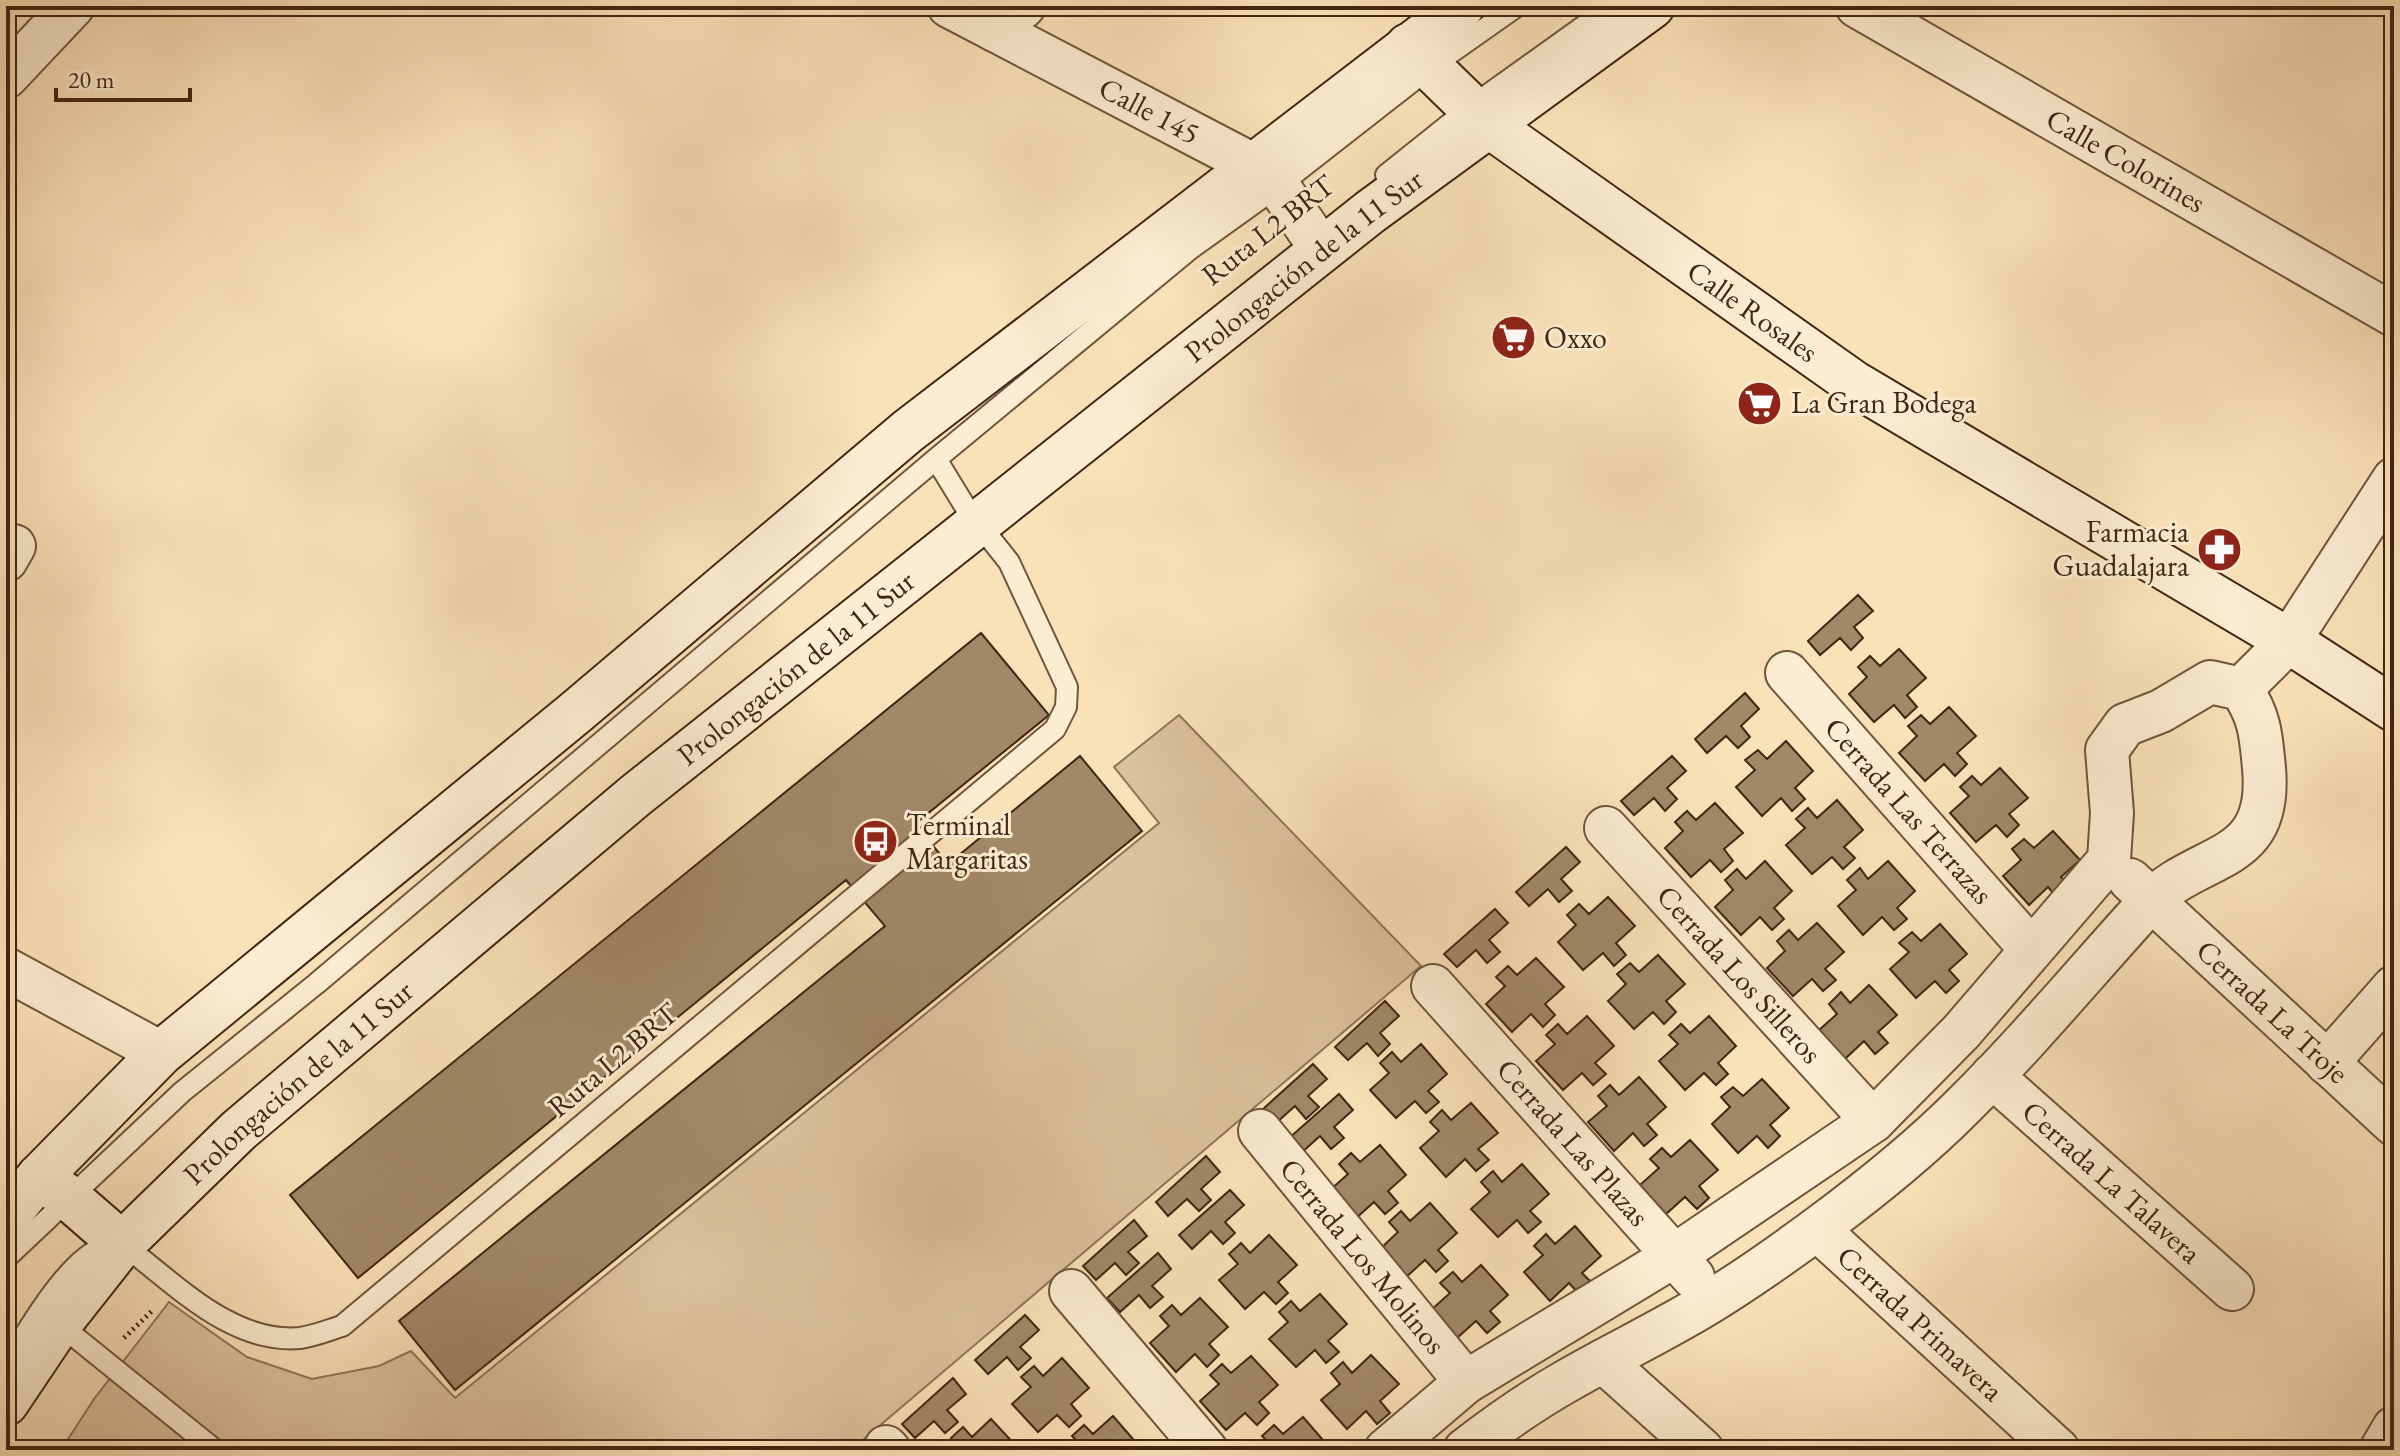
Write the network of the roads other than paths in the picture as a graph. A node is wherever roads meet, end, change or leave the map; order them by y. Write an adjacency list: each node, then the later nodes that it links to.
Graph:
1 (73, 6): 10 (street)
2 (949, 6): 8 (street, Calle 145)
3 (1462, 6): 9 (main road)
4 (1517, 6): 9 (lane)
5 (1612, 6): 11 (lane)
6 (1652, 6): 11 (main road, Prolongación de la 11 Sur)
7 (1857, 6): 15 (street, Calle Colorines)
8 (1009, 18): 12 (street, Calle 145)
9 (1418, 57): 11 (main road, Calle Rosales); 12 (main road)
10 (6, 77)
11 (1480, 116): 13 (main road, Prolongación de la 11 Sur); 20 (main road, Calle Rosales)
12 (1266, 175): 13 (street, Calle 145); 16 (lane, Ruta L2 BRT); 31 (main road)
13 (1316, 243): 14 (lane, Ruta L2 BRT); 19 (main road, Prolongación de la 11 Sur)
14 (1237, 292)
15 (2394, 315)
16 (936, 459): 19 (lane, Ruta L2 BRT); 37 (lane, Ruta L2 BRT)
17 (1015, 468): 19 (lane)
18 (2394, 479): 20 (street)
19 (972, 516): 40 (main road, Prolongación de la 11 Sur); 40 (lane, Ruta L2 BRT)
20 (2289, 641): 22 (street); 23 (main road, Calle Rosales)
21 (1787, 673): 27 (street, Cerrada Las Terrazas)
22 (2241, 689): 25 (street); 26 (street)
23 (2394, 709)
24 (1606, 828): 34 (street, Cerrada Los Silleros)
25 (2109, 860): 26 (street); 27 (street)
26 (2151, 900): 32 (street, Cerrada La Troje); 33 (street)
27 (2031, 949): 34 (street)
28 (6, 969): 31 (street)
29 (1433, 986): 41 (street, Cerrada Las Plazas)
30 (2394, 987): 32 (street)
31 (161, 1053): 37 (main road)
32 (2327, 1063): 35 (street, Cerrada La Troje)
33 (1992, 1076): 39 (street); 43 (street, Cerrada La Talavera)
34 (1873, 1121): 41 (street)
35 (2394, 1124)
36 (1260, 1131): 49 (street, Cerrada Los Molinos)
37 (54, 1187): 38 (main road); 40 (main road); 42 (lane, Ruta L2 BRT)
38 (6, 1217)
39 (1817, 1229): 45 (street); 57 (street, Cerrada Primavera)
40 (122, 1244): 46 (main road, Prolongación de la 11 Sur); 48 (lane)
41 (1674, 1256): 45 (street, Cerrada Las Plazas); 49 (street)
42 (6, 1258)
43 (2232, 1289)
44 (1071, 1291): 53 (street)
45 (1714, 1300): 47 (street)
46 (59, 1324): 50 (main road, Prolongación de la 11 Sur); 52 (lane)
47 (1603, 1361): 55 (street); 56 (street)
48 (6, 1366)
49 (1466, 1382): 54 (street)
50 (6, 1403)
51 (2394, 1428): 58 (street)
52 (215, 1450)
53 (1206, 1450)
54 (1386, 1450)
55 (1465, 1450)
56 (1702, 1450)
57 (2058, 1450)
58 (2381, 1450)

